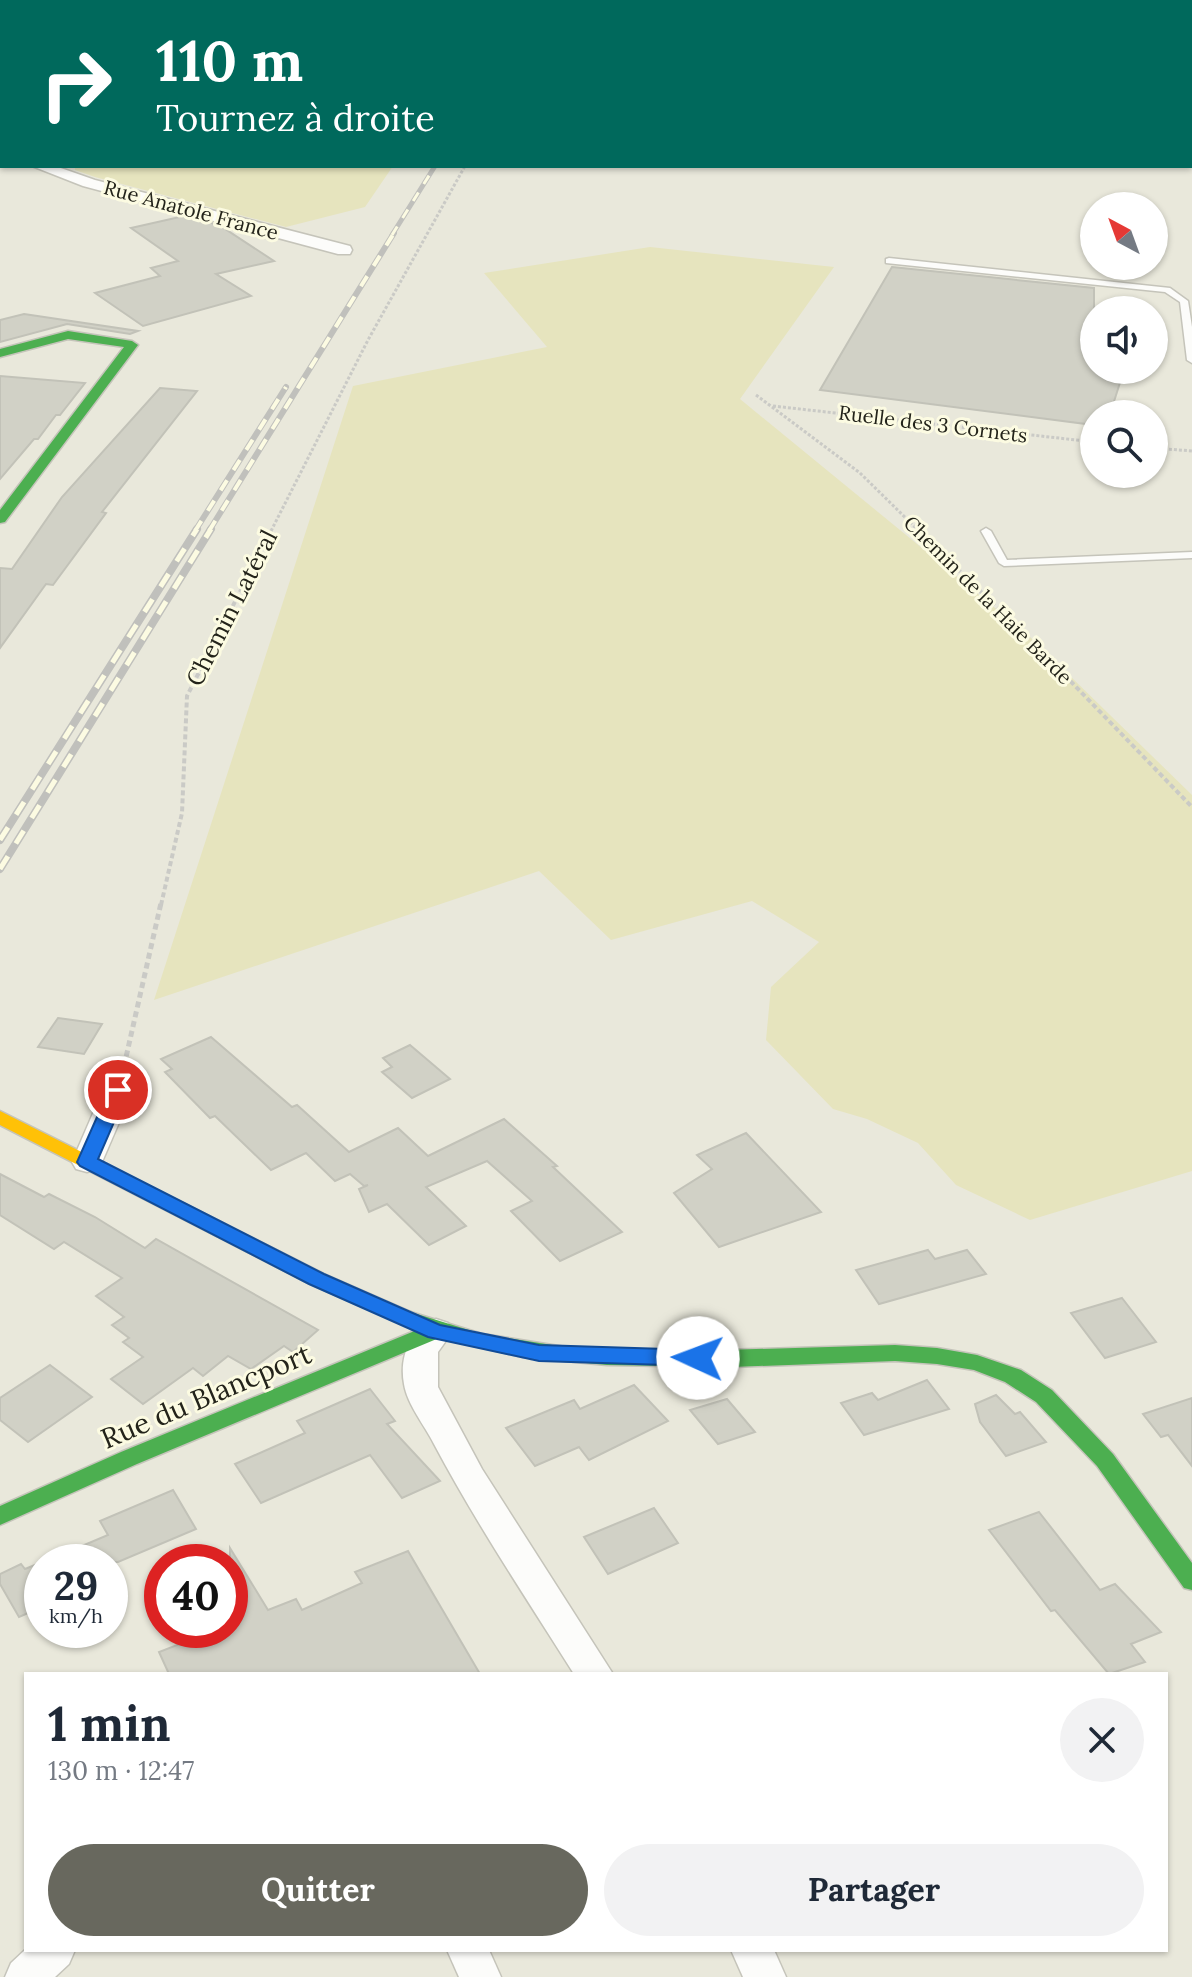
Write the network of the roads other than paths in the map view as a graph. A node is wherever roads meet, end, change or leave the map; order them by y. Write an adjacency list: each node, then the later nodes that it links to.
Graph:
1 (46, 168): 2 (street, Rue Anatole France)
2 (344, 250)
3 (889, 261): 5 (lane)
4 (0, 353): 6 (street)
5 (1192, 360)
6 (0, 519)
7 (986, 531): 8 (lane)
8 (1192, 555)
9 (118, 1090): 11 (street)
10 (0, 1117): 11 (street)
11 (87, 1162): 12 (street)
12 (436, 1331): 13 (street, Rue du Blancport); 14 (street); 15 (street)
13 (0, 1516)
14 (1192, 1581)
15 (593, 1672)
16 (52, 1952): 19 (street)
17 (469, 1952): 20 (street)
18 (753, 1952): 21 (street)
19 (26, 1977)
20 (480, 1977)
21 (765, 1977)

